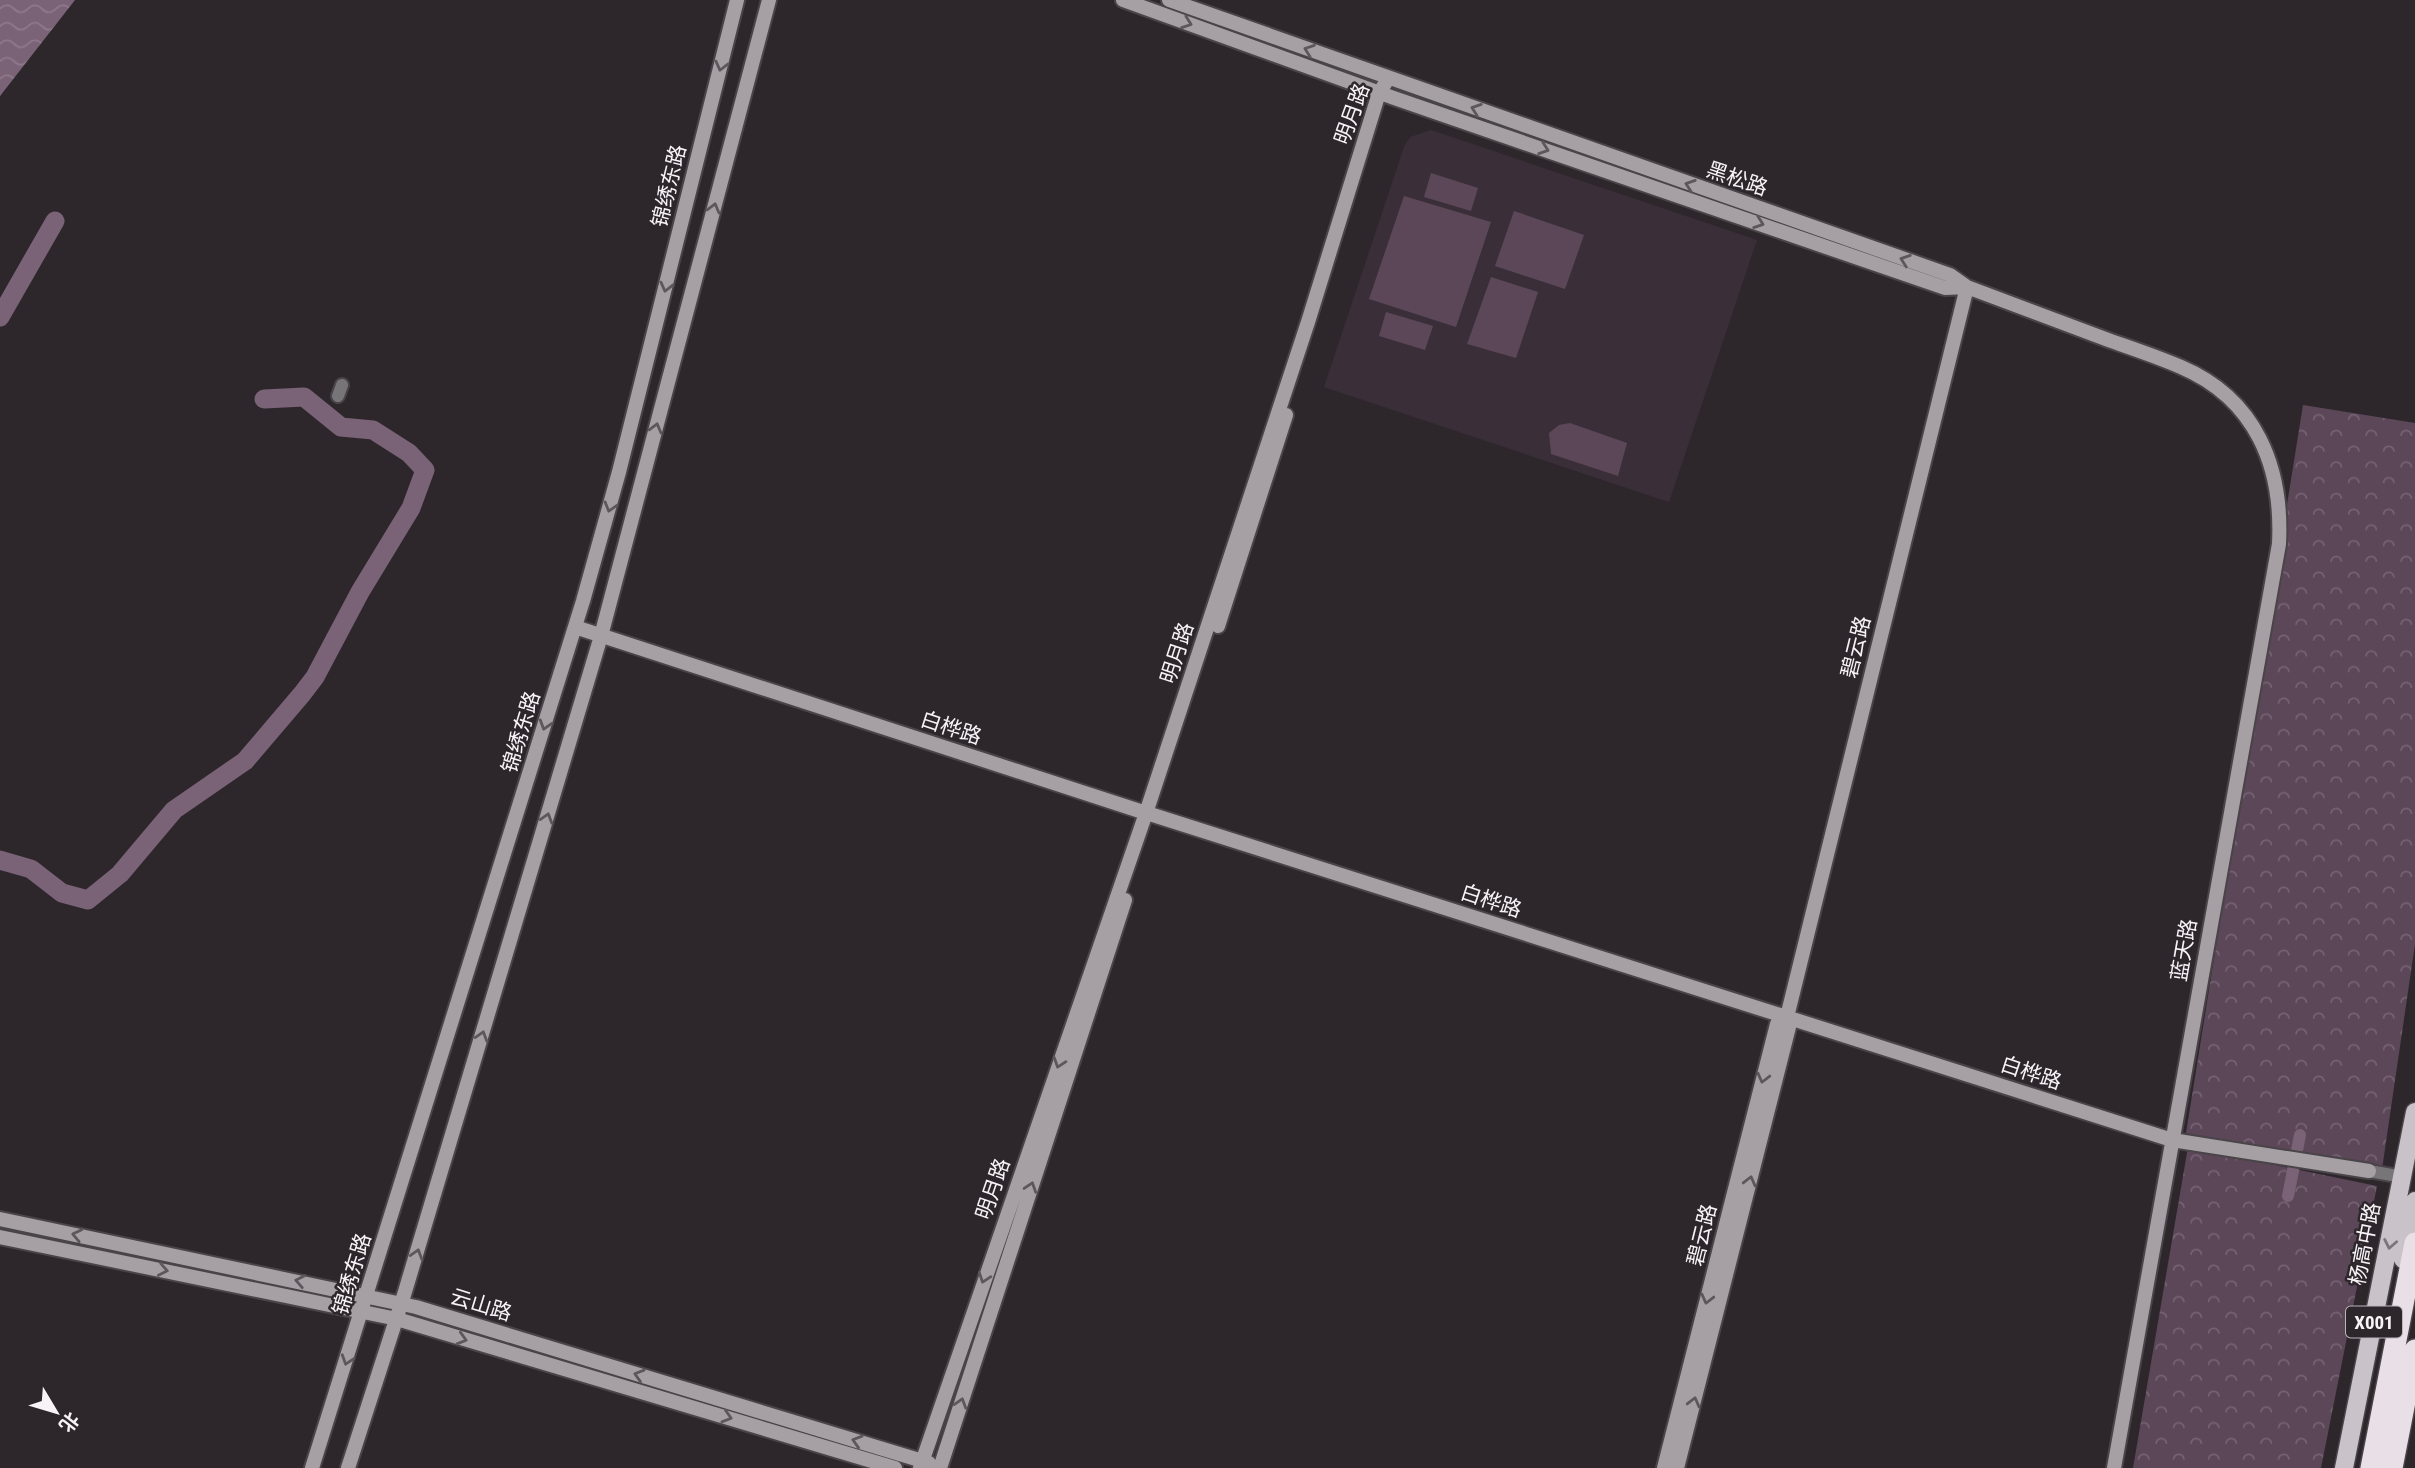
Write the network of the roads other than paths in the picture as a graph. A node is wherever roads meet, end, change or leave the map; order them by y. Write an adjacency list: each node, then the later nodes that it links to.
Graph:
1 (737, 0): 9 (street, 锦绣东路, one-way to 9)
2 (769, 0): 10 (street, one-way to 2)
3 (1123, 0): 6 (street, one-way to 6)
4 (1169, 0): 5 (street, 黑松路, one-way to 4)
5 (1388, 79): 6 (street, 明月路); 7 (street, 黑松路, one-way to 5)
6 (1383, 94): 7 (street, one-way to 7); 11 (street, 明月路)
7 (1967, 287): 8 (street, 黑松路); 12 (street, 碧云路)
8 (2262, 442): 14 (street, 蓝天路)
9 (575, 627): 10 (street, 白桦路); 21 (street, 锦绣东路, one-way to 21)
10 (601, 636): 11 (street, 白桦路); 22 (street, one-way to 10)
11 (1149, 814): 12 (street, 白桦路); 26 (street, 明月路, one-way to 26); 30 (street, 明月路, one-way to 11)
12 (1787, 1017): 14 (street, 白桦路); 31 (street, 碧云路, one-way to 31); 32 (street, 碧云路, one-way to 12)
13 (2415, 1112): 16 (main road, 杨高中路 / X001)
14 (2172, 1140): 15 (street, 白桦路); 33 (street, 蓝天路)
15 (2369, 1171): 16 (street, 白桦路)
16 (2409, 1177): 34 (main road, 杨高中路 / X001, one-way to 34)
17 (2415, 1200): 35 (main road, 杨高中路)
18 (0, 1219): 21 (street, 云山路, one-way to 18)
19 (0, 1237): 23 (street, 云山路, one-way to 23)
20 (2415, 1243): 36 (highway, X001)
21 (367, 1295): 22 (street, 云山路); 23 (street, 锦绣东路)
22 (401, 1304): 24 (street); 26 (street, 云山路, one-way to 22)
23 (362, 1310): 24 (street, 云山路); 27 (street, 锦绣东路, one-way to 27)
24 (397, 1319): 28 (street); 29 (street, 云山路, one-way to 29)
25 (2415, 1350): 37 (highway, X001)
26 (921, 1464): 30 (street, 云山路)
27 (313, 1468)
28 (348, 1468)
29 (895, 1468)
30 (941, 1468)
31 (1664, 1468)
32 (1678, 1468)
33 (2114, 1468)
34 (2344, 1468)
35 (2361, 1468)
36 (2371, 1468)
37 (2392, 1468)

